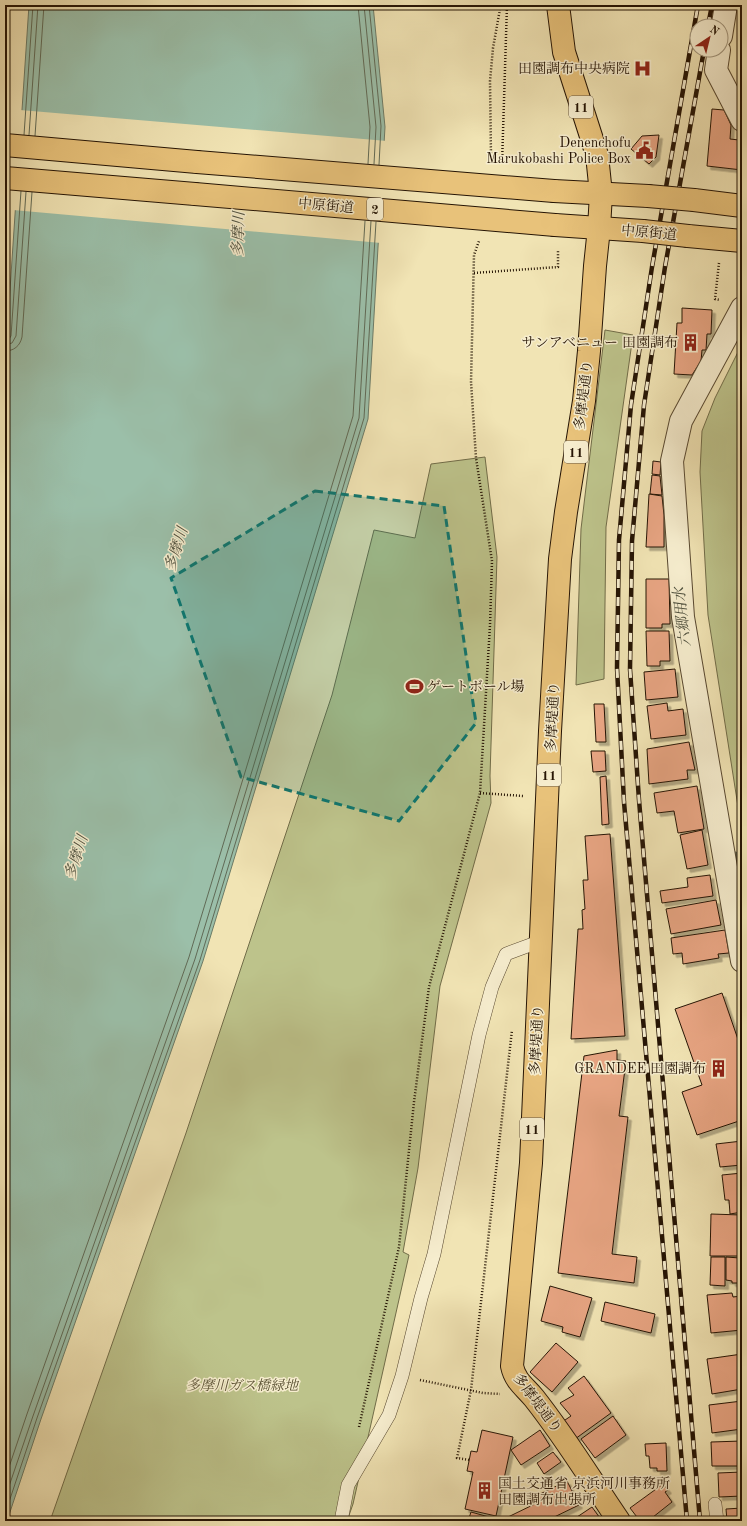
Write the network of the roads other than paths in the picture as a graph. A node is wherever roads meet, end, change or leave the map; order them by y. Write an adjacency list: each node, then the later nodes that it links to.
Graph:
1 (558, 5): 8 (main road, 多摩堤通り / 11)
2 (726, 5): 3 (street)
3 (724, 18)
4 (718, 58): 5 (street)
5 (742, 120)
6 (5, 145): 8 (main road, 2, bridge)
7 (5, 178): 10 (main road, 中原街道 / 2, bridge)
8 (601, 194): 9 (main road, 2, bridge); 10 (main road, 多摩堤通り / 11)
9 (742, 206)
10 (599, 228): 11 (main road, 中原街道 / 2, bridge); 13 (main road, 多摩堤通り / 11)
11 (742, 242)
12 (742, 308): 14 (street)
13 (541, 940): 16 (lane); 17 (main road, 多摩堤通り / 11)
14 (742, 961)
15 (715, 1504): 18 (lane)
16 (341, 1521)
17 (619, 1521)
18 (717, 1521)

